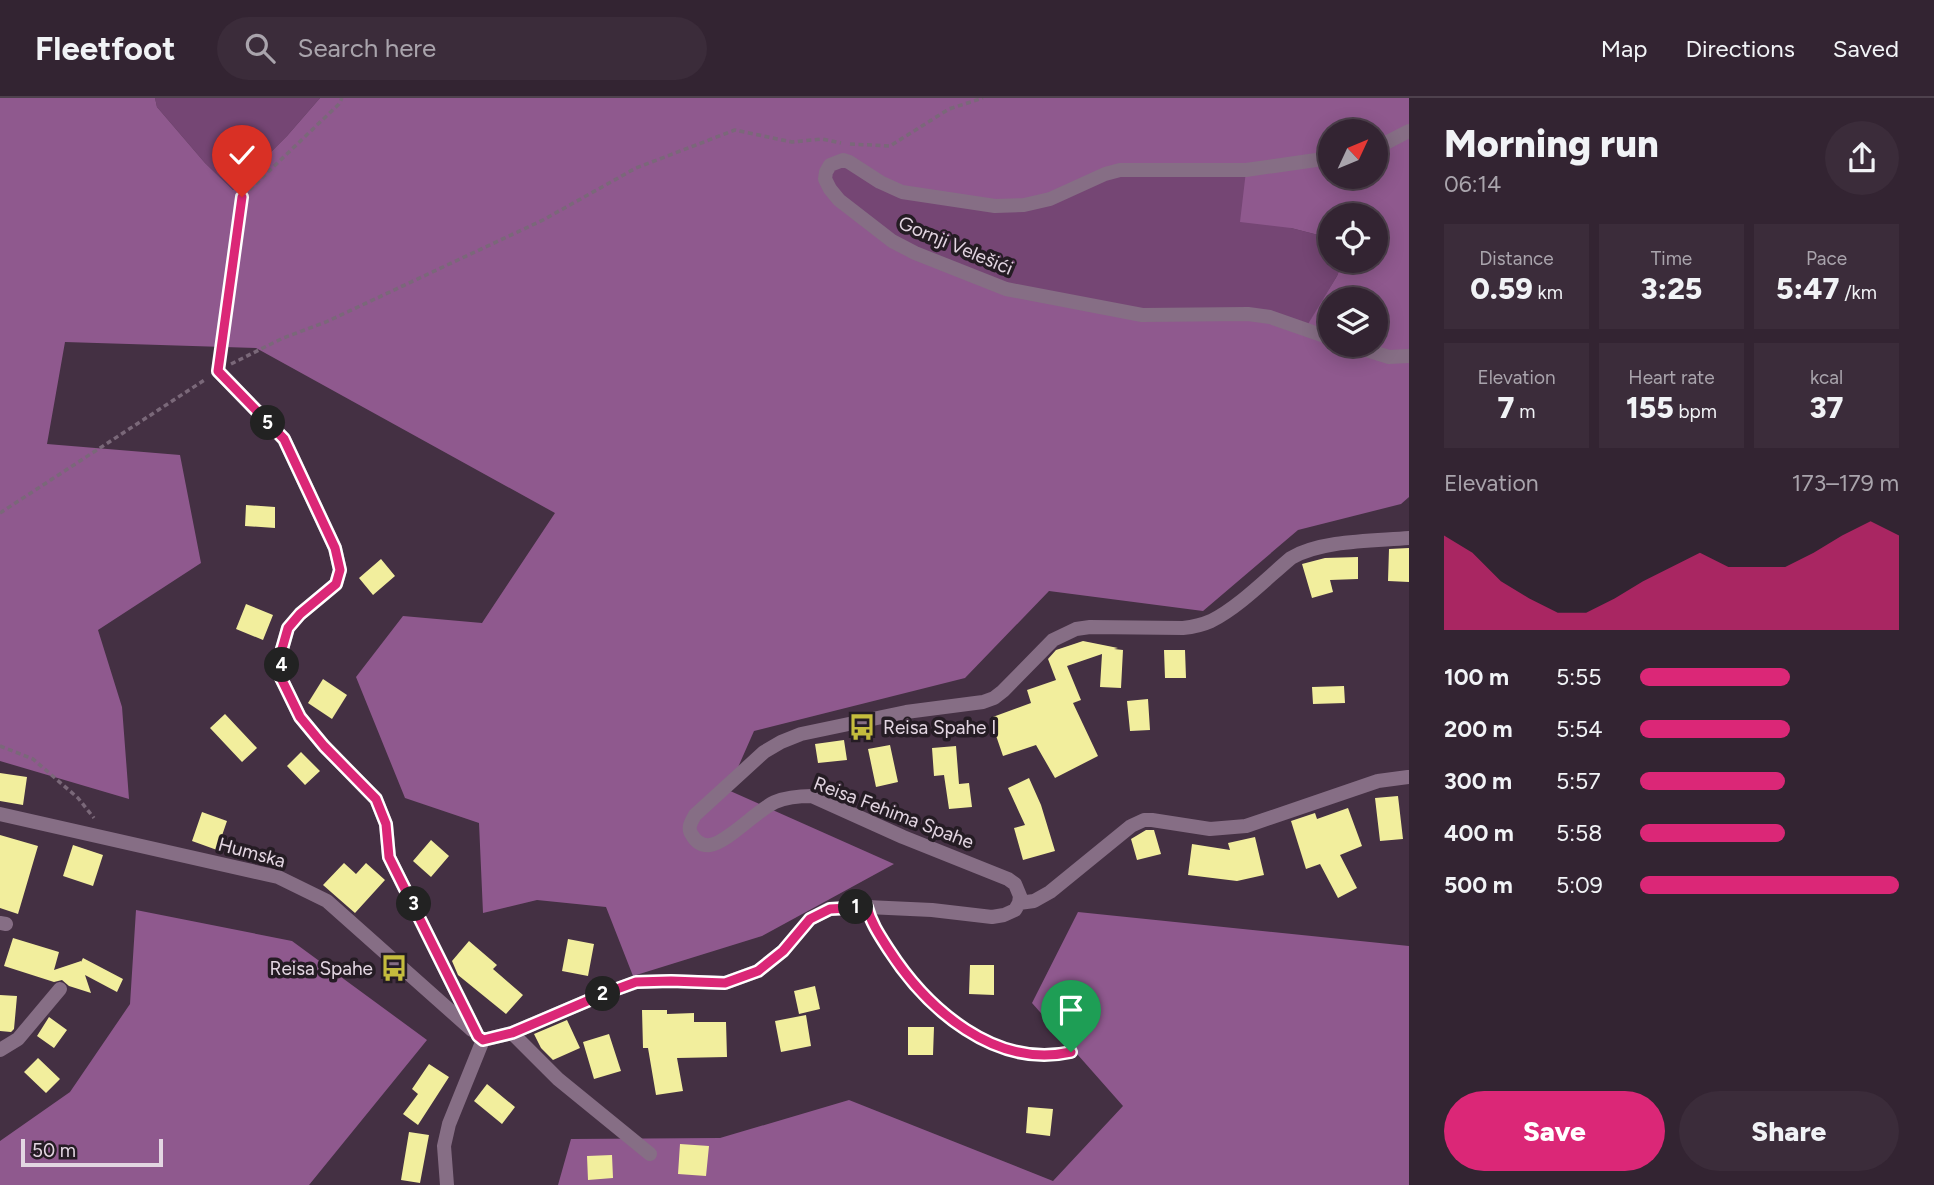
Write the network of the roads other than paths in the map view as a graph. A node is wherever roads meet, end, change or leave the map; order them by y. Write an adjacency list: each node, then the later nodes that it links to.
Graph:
1 (1409, 131): 2 (street)
2 (1388, 142)
3 (1318, 160): 4 (street, Gornji Velešići)
4 (1318, 334)
5 (1409, 356): 6 (street)
6 (1388, 357)
7 (218, 371): 15 (street)
8 (1409, 538): 11 (street, Reisa Fehima Spahe)
9 (1408, 778): 11 (street)
10 (0, 814): 15 (street, Humska)
11 (1019, 903): 12 (street)
12 (867, 907): 14 (street); 17 (lane)
13 (60, 989): 16 (street)
14 (512, 1033): 15 (street); 18 (street)
15 (481, 1038): 19 (street)
16 (0, 1050)
17 (1071, 1052)
18 (650, 1154)
19 (447, 1185)

